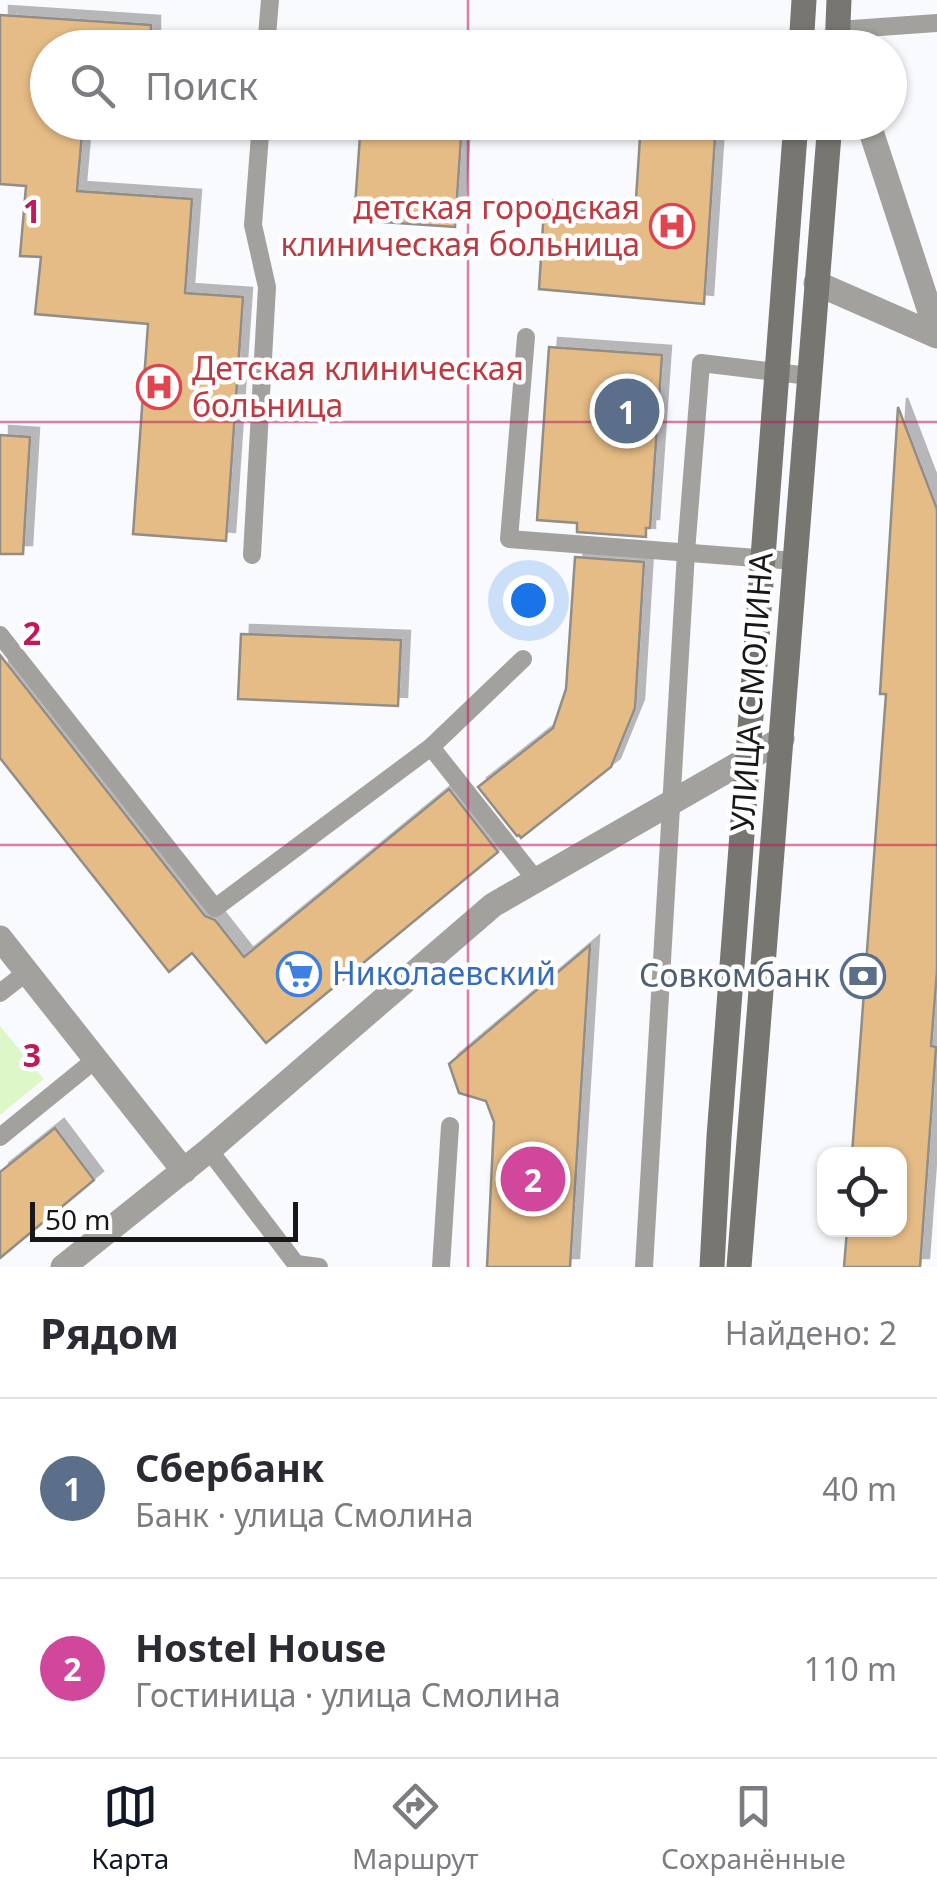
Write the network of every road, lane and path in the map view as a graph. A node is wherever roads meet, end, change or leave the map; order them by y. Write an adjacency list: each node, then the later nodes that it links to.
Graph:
1 (270, 0): 5 (lane)
2 (804, 0): 6 (main road)
3 (839, 0): 7 (main road)
4 (937, 22): 8 (lane)
5 (268, 30)
6 (802, 30)
7 (840, 30)
8 (898, 30)
9 (259, 140): 19 (lane)
10 (795, 140): 16 (main road)
11 (828, 140): 13 (main road, УЛИЦА СМОЛИНА)
12 (874, 140): 14 (street)
13 (816, 283): 14 (street); 17 (main road, УЛИЦА СМОЛИНА)
14 (937, 335)
15 (526, 337): 18 (lane)
16 (779, 372): 17 (lane); 18 (lane); 20 (main road)
17 (810, 376): 21 (main road, УЛИЦА СМОЛИНА)
18 (686, 552): 20 (lane); 27 (lane)
19 (252, 555)
20 (764, 559): 21 (lane); 26 (main road)
21 (795, 561): 24 (main road, УЛИЦА СМОЛИНА)
22 (0, 635): 25 (lane)
23 (523, 659): 25 (lane)
24 (782, 739): 26 (street); 42 (main road, УЛИЦА СМОЛИНА)
25 (431, 747): 28 (lane)
26 (749, 758): 27 (street); 41 (main road)
27 (671, 802): 28 (street); 40 (lane)
28 (536, 880): 35 (street)
29 (0, 938): 30 (street)
30 (27, 972): 31 (lane); 32 (street)
31 (0, 994)
32 (96, 1060): 34 (lane); 36 (street)
33 (450, 1126): 39 (lane)
34 (0, 1137)
35 (209, 1150): 36 (street); 38 (lane)
36 (184, 1170): 37 (street)
37 (63, 1267)
38 (319, 1267)
39 (442, 1267)
40 (644, 1267)
41 (712, 1267)
42 (739, 1267)

